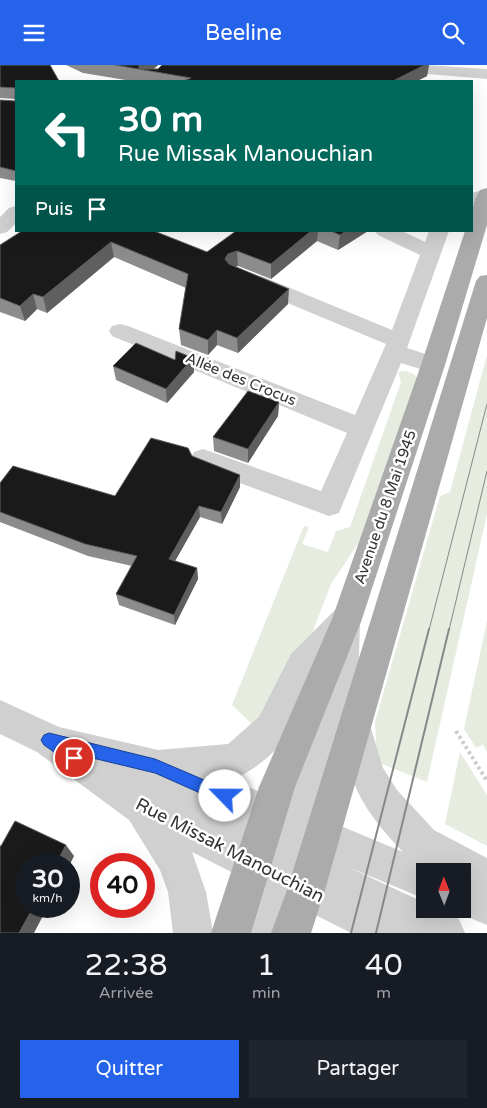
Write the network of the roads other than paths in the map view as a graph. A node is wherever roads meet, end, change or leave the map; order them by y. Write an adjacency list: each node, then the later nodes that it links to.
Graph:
1 (366, 65): 2 (street)
2 (487, 74)
3 (487, 195): 4 (street); 12 (main road, Avenue du 8 Mai 1945)
4 (473, 198)
5 (387, 232): 7 (street)
6 (439, 232): 7 (street)
7 (431, 252): 11 (street)
8 (236, 274): 11 (street)
9 (487, 281): 17 (main road, Avenue du 8 Mai 1945)
10 (120, 331): 13 (street, Allée des Crocus)
11 (396, 347): 12 (street); 13 (street)
12 (433, 365): 15 (main road, Avenue du 8 Mai 1945)
13 (361, 429): 14 (street)
14 (204, 459)
15 (347, 619): 19 (street); 22 (street)
16 (0, 716): 18 (street, Rue Missak Manouchian)
17 (354, 724): 22 (main road, Avenue du 8 Mai 1945); 24 (street)
18 (49, 740): 19 (street, Rue Missak Manouchian); 20 (street, Rue Missak Manouchian)
19 (155, 766): 22 (street, Rue Missak Manouchian)
20 (86, 767): 21 (street, Rue Missak Manouchian); 22 (street)
21 (141, 807): 22 (street, Rue Missak Manouchian); 27 (street)
22 (286, 851): 23 (street, Rue Missak Manouchian); 28 (main road); 29 (street); 30 (main road); 31 (street, Rue Missak Manouchian); 32 (street)
23 (416, 878)
24 (487, 879)
25 (471, 899): 26 (street)
26 (487, 905)
27 (193, 933)
28 (231, 933)
29 (258, 933)
30 (291, 933)
31 (394, 933)
32 (445, 933)

